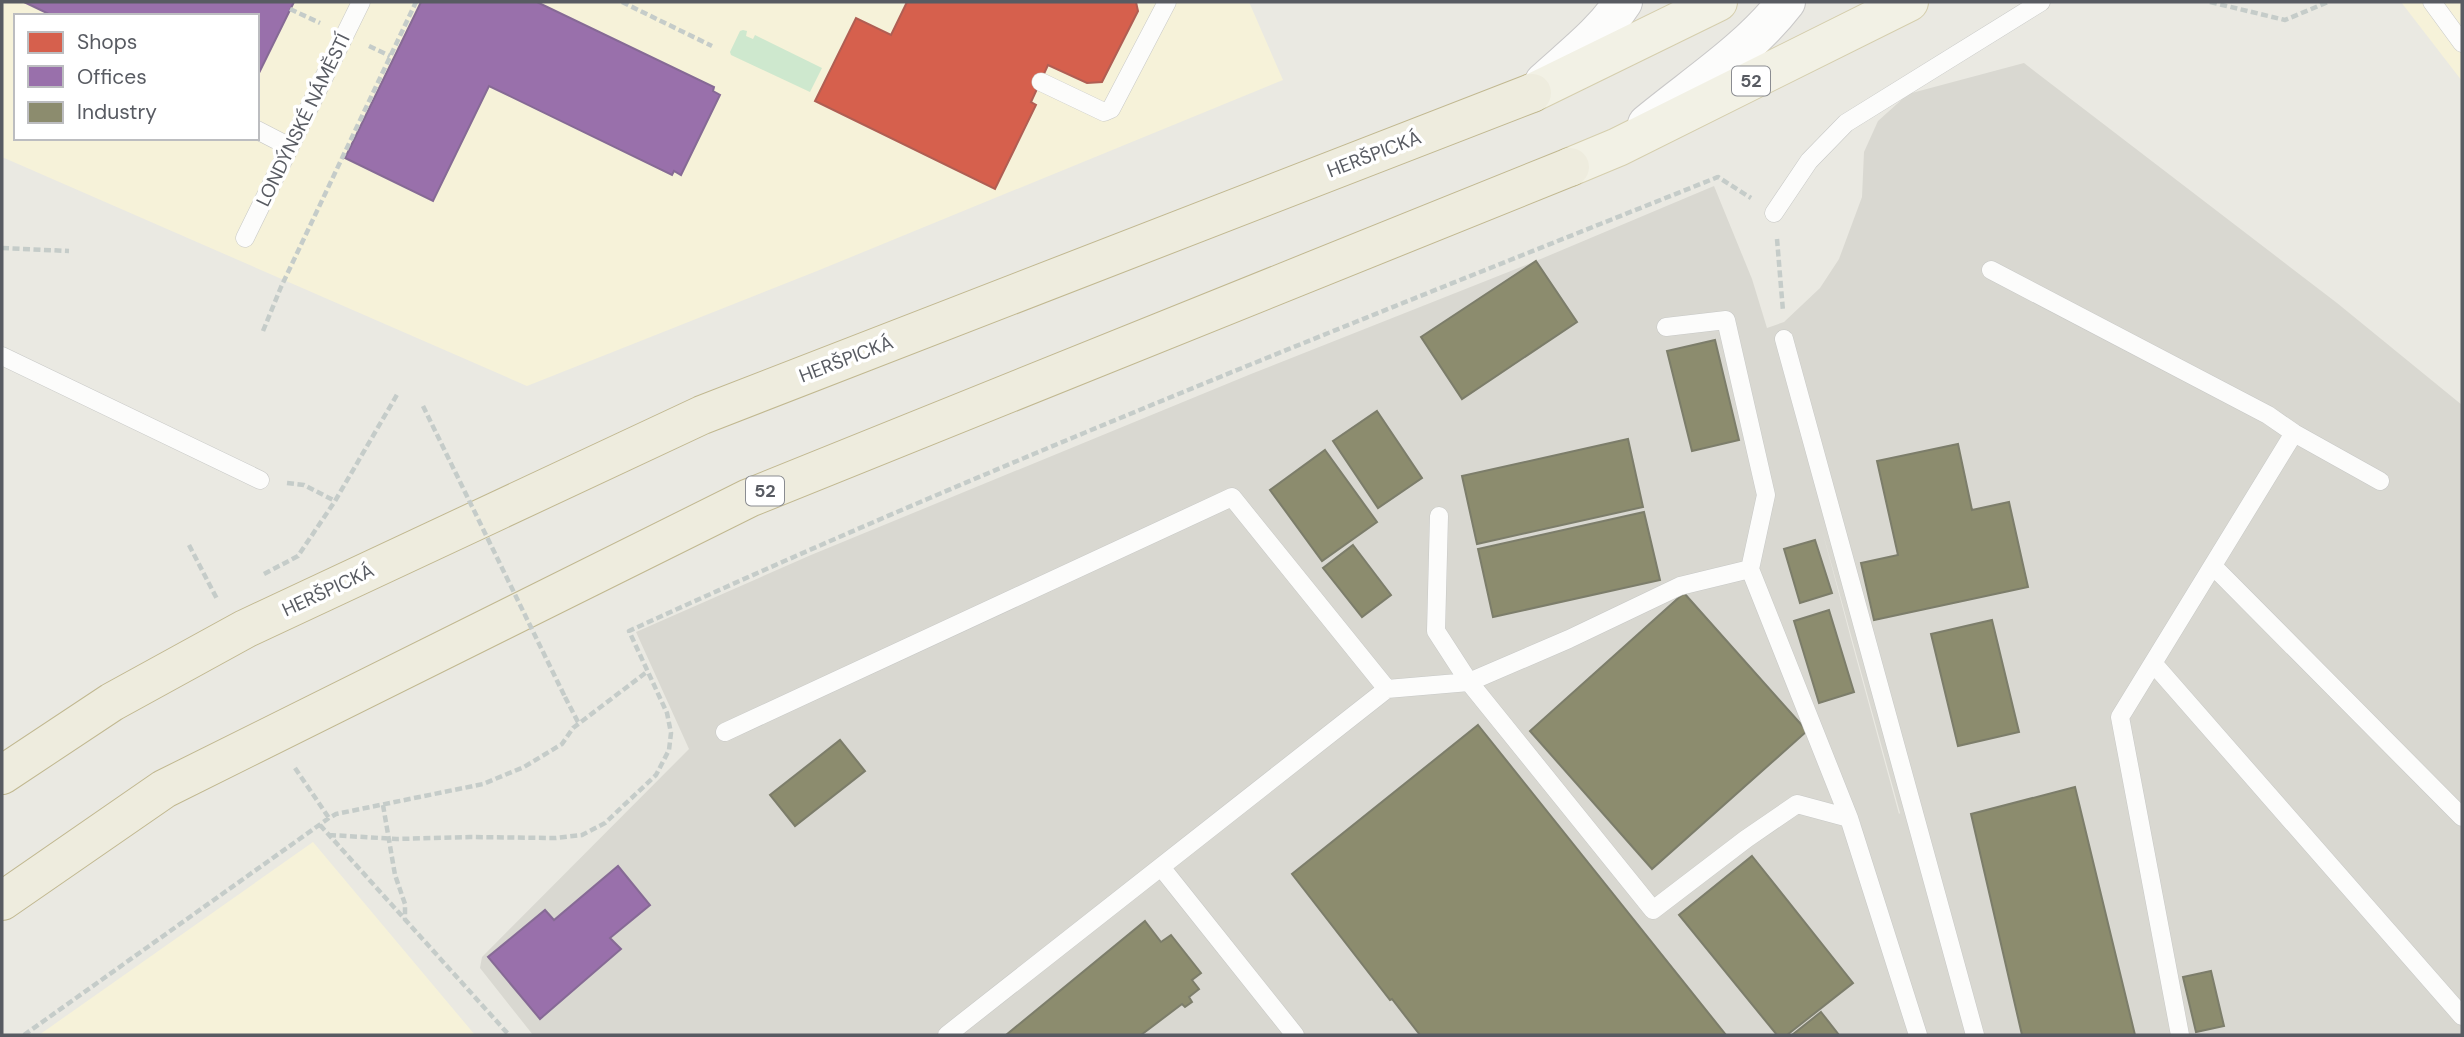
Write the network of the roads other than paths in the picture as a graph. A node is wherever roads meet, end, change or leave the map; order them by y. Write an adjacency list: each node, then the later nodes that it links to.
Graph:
1 (361, 2): 13 (lane, LONDÝNSKÉ NÁMĚSTÍ)
2 (1167, 2): 10 (lane)
3 (1623, 2): 11 (main road)
4 (1718, 2): 11 (main road, HERŠPICKÁ)
5 (1786, 2): 14 (main road)
6 (1909, 2): 14 (main road, 52)
7 (2041, 2): 16 (lane)
8 (2432, 2): 9 (lane)
9 (2462, 43)
10 (1041, 82)
11 (1532, 93): 32 (highway, HERŠPICKÁ)
12 (259, 131): 13 (lane)
13 (290, 147): 17 (lane, LONDÝNSKÉ NÁMĚSTÍ)
14 (1618, 147): 15 (main road, 52)
15 (1570, 167): 36 (highway, 52)
16 (1774, 213)
17 (245, 237)
18 (1991, 271): 22 (lane)
19 (1666, 327): 27 (lane)
20 (1784, 340): 41 (lane)
21 (2, 356): 23 (lane)
22 (2294, 433): 24 (lane); 26 (lane)
23 (260, 480)
24 (2381, 481)
25 (1439, 516): 29 (lane)
26 (2213, 566): 28 (lane); 33 (lane)
27 (1750, 569): 29 (lane); 34 (lane)
28 (2153, 663): 37 (lane); 42 (lane)
29 (1469, 682): 30 (lane); 34 (lane)
30 (1387, 689): 31 (lane); 35 (lane)
31 (725, 732)
32 (2, 775)
33 (2462, 817)
34 (1849, 818): 40 (lane)
35 (1161, 867): 38 (lane); 39 (lane)
36 (2, 901)
37 (2462, 1016)
38 (947, 1035)
39 (1295, 1035)
40 (1918, 1035)
41 (1975, 1035)
42 (2180, 1035)

